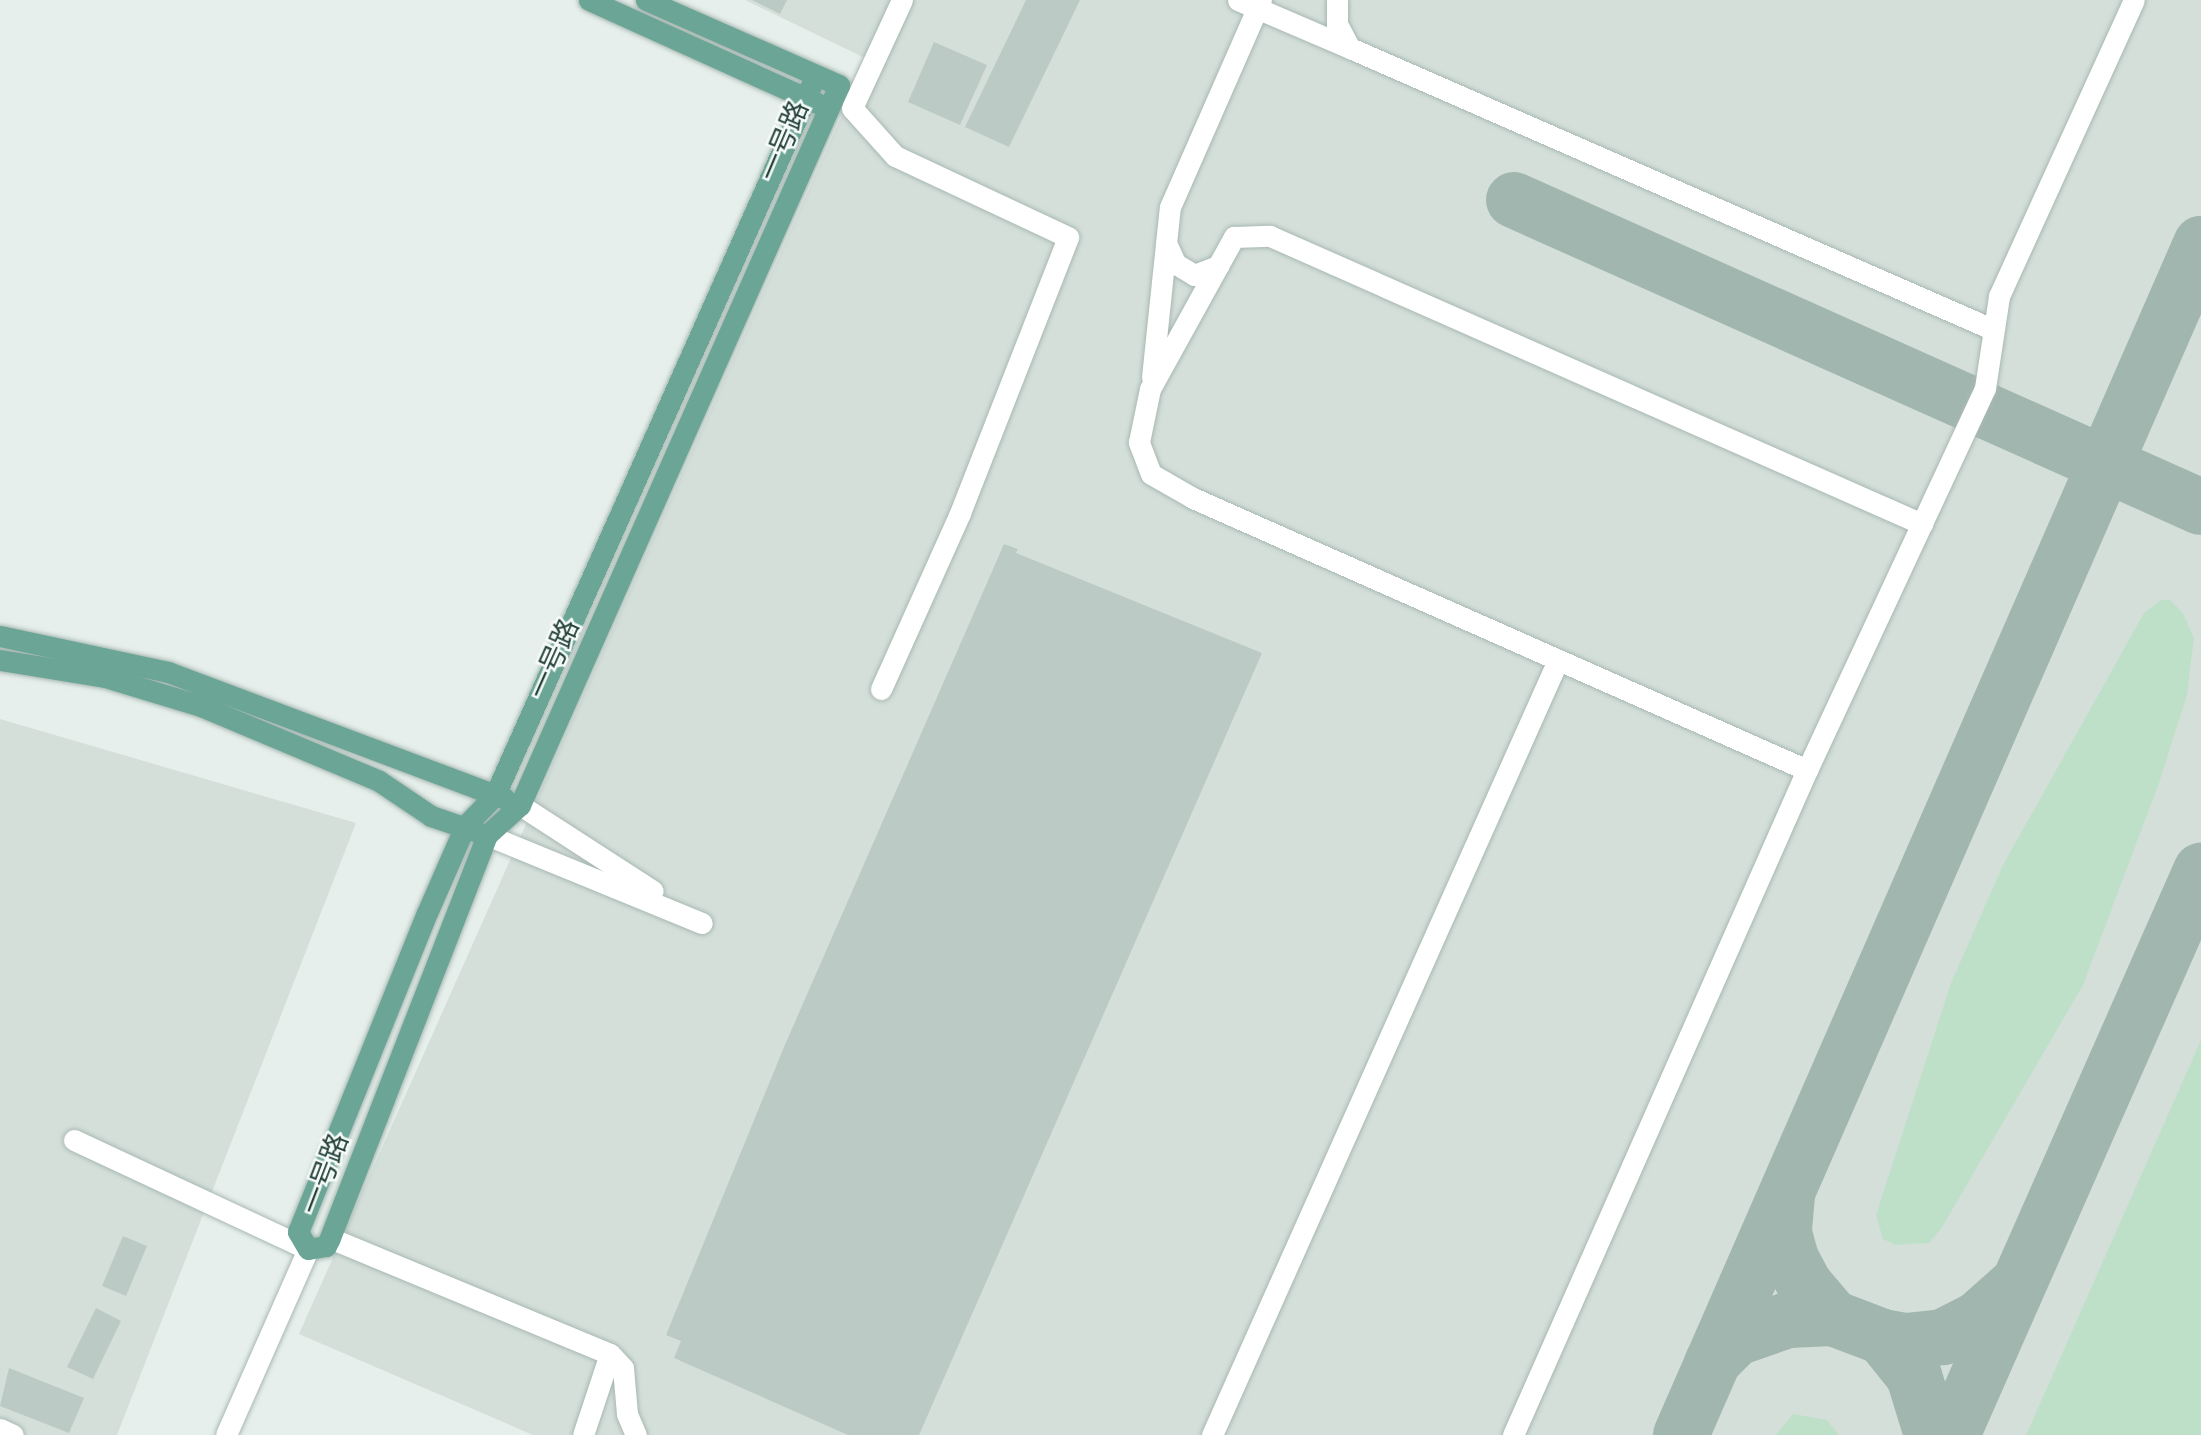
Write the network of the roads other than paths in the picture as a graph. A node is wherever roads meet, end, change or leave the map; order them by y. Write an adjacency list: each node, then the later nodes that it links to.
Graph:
1 (589, 0): 9 (main road)
2 (646, 0): 8 (main road)
3 (902, 0): 19 (street)
4 (1337, 0): 7 (street)
5 (1253, 2): 7 (street); 11 (street)
6 (2129, 2): 13 (street)
7 (1350, 48): 13 (street)
8 (816, 75): 9 (main road, 一号路); 10 (main road, 一号路)
9 (806, 98): 10 (main road); 21 (main road, 一号路)
10 (829, 108): 22 (main road, 一号路)
11 (1166, 243): 12 (street); 14 (street)
12 (1218, 266): 14 (street); 15 (street)
13 (1992, 329): 15 (street)
14 (1150, 389): 18 (street)
15 (1922, 524): 20 (street)
16 (0, 636): 21 (main road)
17 (0, 660): 23 (main road)
18 (1558, 660): 20 (street); 34 (street)
19 (881, 689)
20 (1807, 771): 35 (street)
21 (495, 795): 22 (main road); 23 (main road, 一号路)
22 (520, 805): 24 (main road, 一号路); 24 (street)
23 (465, 826): 24 (main road); 27 (main road, 一号路)
24 (487, 835): 26 (main road, 一号路)
25 (75, 1140): 27 (street)
26 (330, 1238): 27 (main road, 一号路); 28 (street)
27 (308, 1249): 31 (street)
28 (610, 1354): 32 (street); 33 (street)
29 (0, 1429): 30 (street)
30 (13, 1435)
31 (226, 1435)
32 (583, 1435)
33 (636, 1435)
34 (1212, 1435)
35 (1513, 1435)

